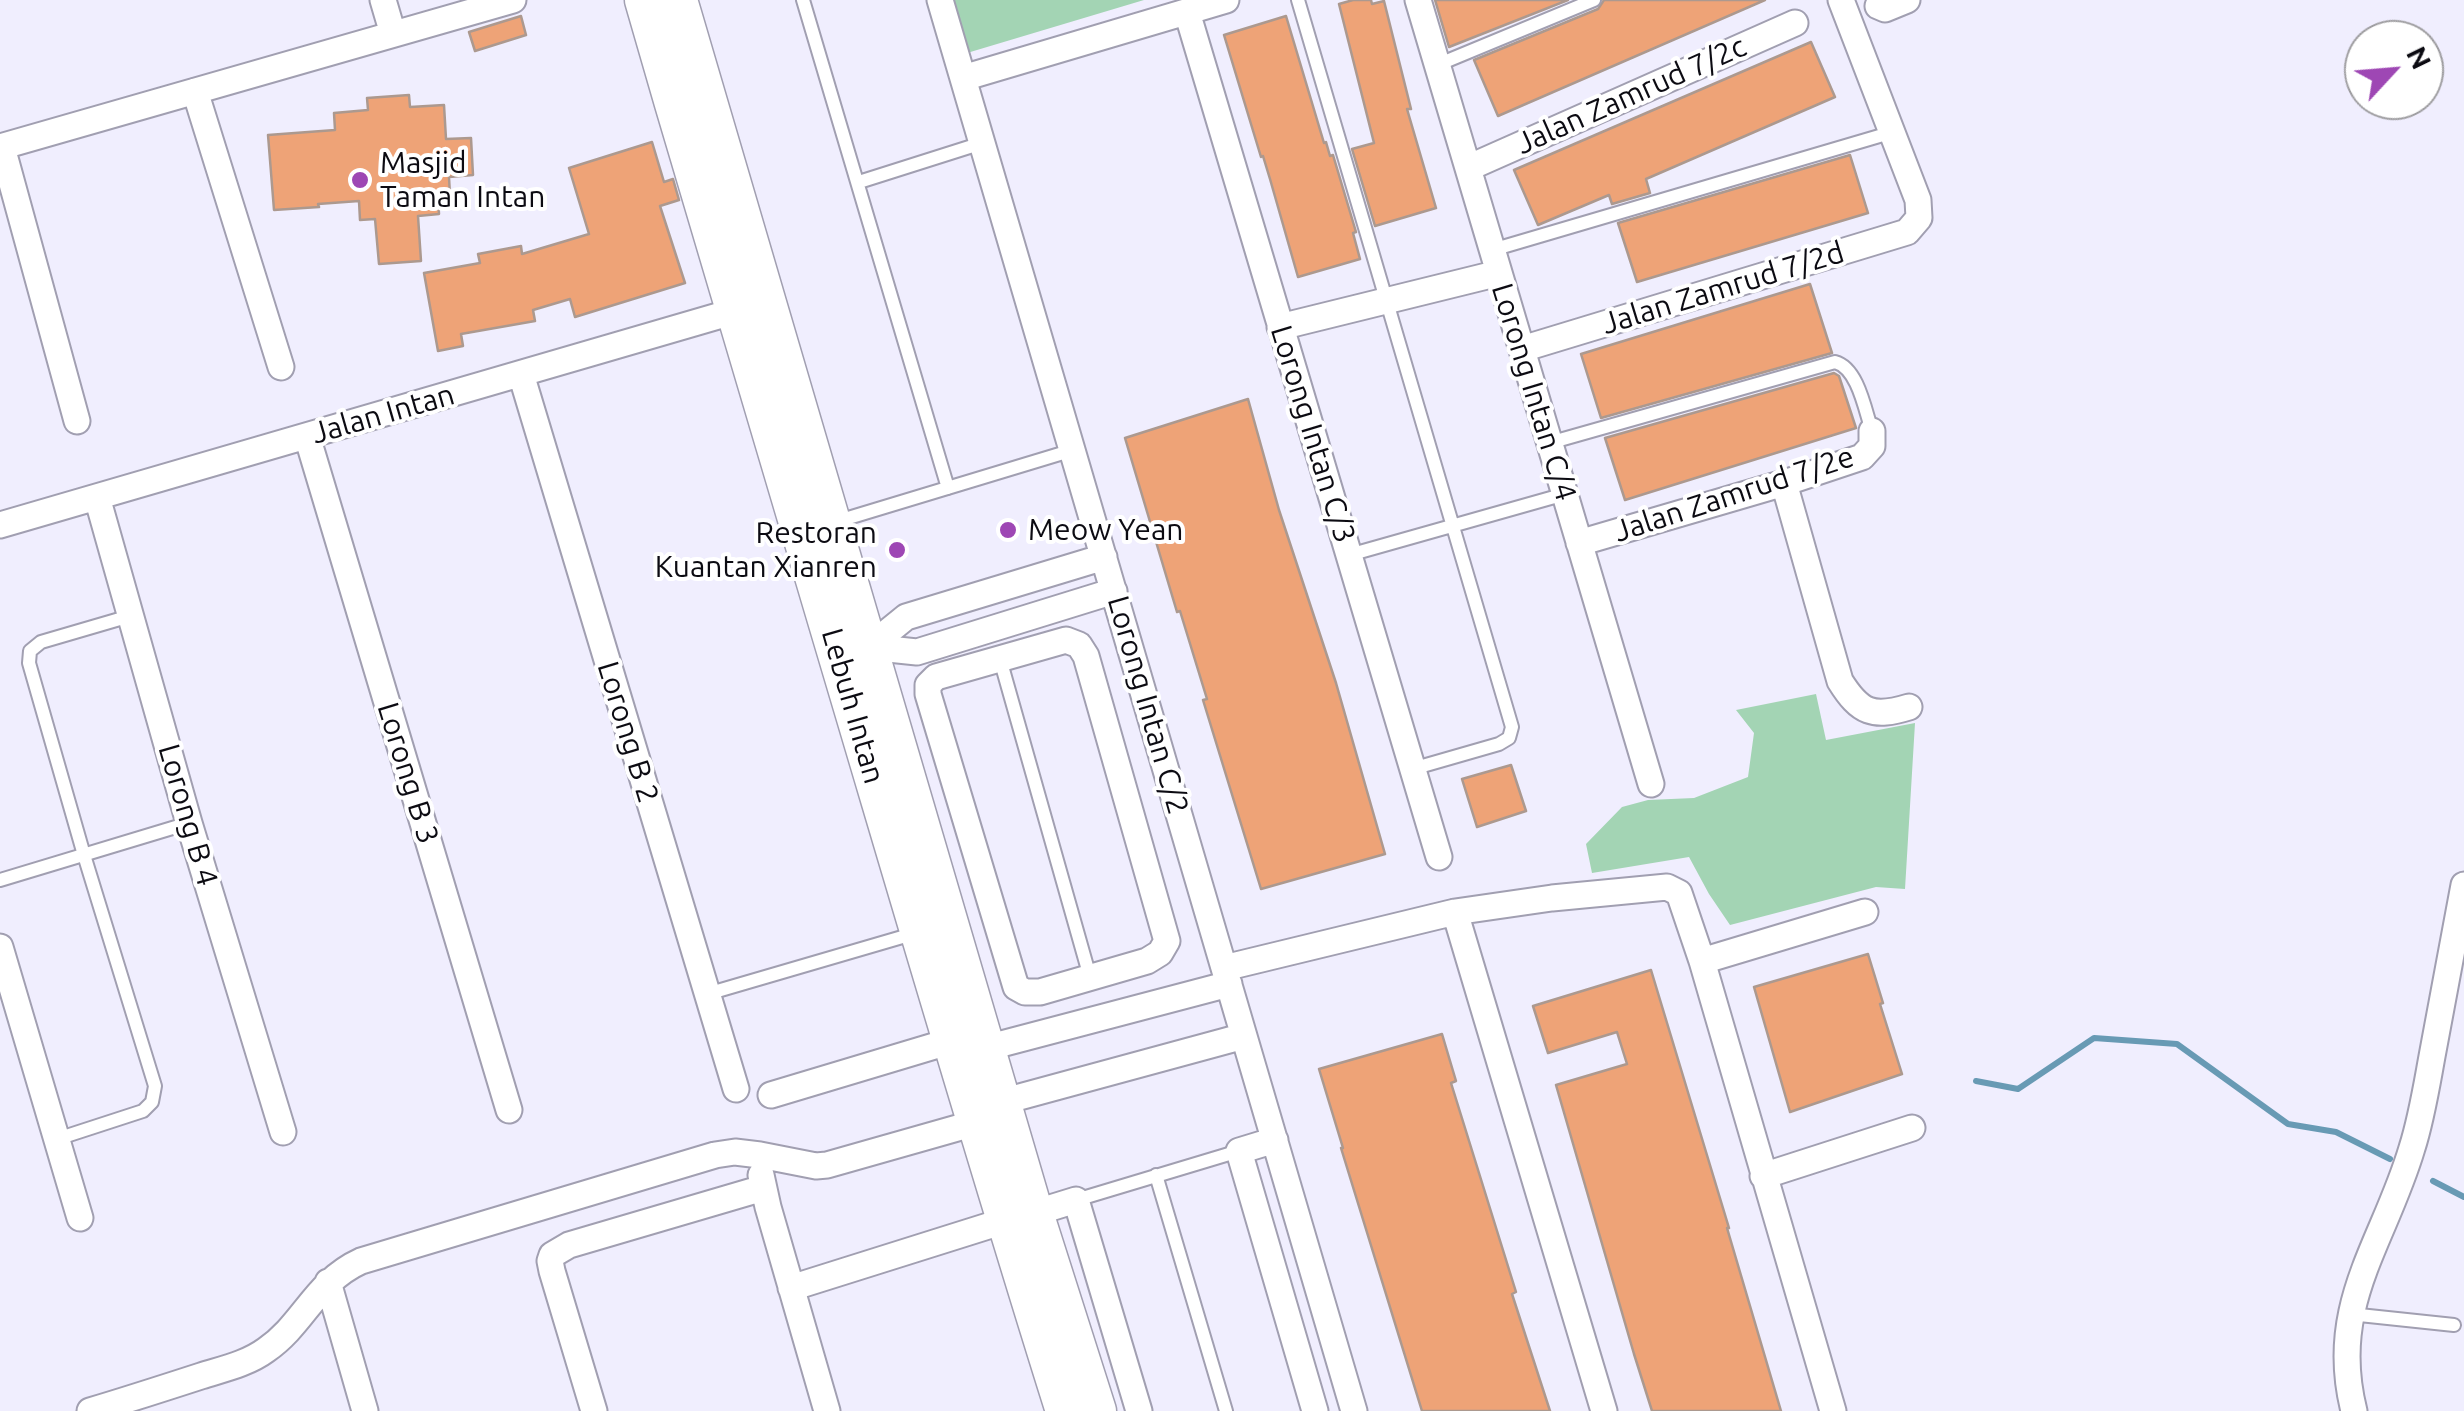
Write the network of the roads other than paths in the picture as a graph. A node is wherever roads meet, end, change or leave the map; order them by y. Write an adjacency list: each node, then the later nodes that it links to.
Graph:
1 (382, 0): 16 (street)
2 (644, 0): 27 (main road, Lebuh Intan)
3 (680, 0): 27 (main road, Lebuh Intan)
4 (804, 0): 24 (lane)
5 (940, 0): 18 (street, Lorong Intan C/2)
6 (1226, 0): 14 (street)
7 (1298, 0): 26 (lane)
8 (1418, 0): 17 (street, Lorong Intan C/4)
9 (1594, 0): 17 (lane)
10 (1842, 0): 20 (street)
11 (1907, 0): 13 (street)
12 (496, 2): 16 (street)
13 (1876, 3)
14 (1187, 12): 18 (street); 28 (street, Lorong Intan C/3)
15 (1795, 23): 23 (street, Jalan Zamrud 7/2c)
16 (393, 34): 19 (street)
17 (1437, 65): 23 (street, Lorong Intan C/4)
18 (963, 78): 21 (street, Lorong Intan C/2)
19 (195, 91): 22 (street); 30 (street)
20 (1893, 132): 25 (lane); 29 (street, Jalan Zamrud 7/2d)
21 (982, 143): 24 (lane); 36 (street, Lorong Intan C/2)
22 (1, 147): 32 (street)
23 (1468, 168): 25 (street, Lorong Intan C/4)
24 (859, 182): 38 (lane)
25 (1496, 262): 26 (street); 29 (street, Lorong Intan C/4)
26 (1387, 299): 28 (street); 42 (lane)
27 (750, 307): 31 (street, Jalan Intan); 41 (main road, Lebuh Intan); 51 (main road, Lebuh Intan)
28 (1280, 327): 45 (street, Lorong Intan C/3)
29 (1522, 349): 35 (street, Lorong Intan C/4)
30 (281, 367)
31 (521, 374): 34 (street, Jalan Intan); 69 (street, Lorong B 2)
32 (77, 421)
33 (1872, 432): 35 (lane); 37 (street, Jalan Zamrud 7/2e)
34 (306, 436): 40 (street, Jalan Intan); 75 (street, Lorong B 3)
35 (1550, 443): 39 (street, Lorong Intan C/4)
36 (1073, 450): 38 (lane); 46 (street, Lorong Intan C/2)
37 (1784, 482): 44 (street, Jalan Zamrud 7/2e); 54 (street)
38 (948, 488): 41 (lane)
39 (1565, 494): 42 (lane); 44 (street, Lorong Intan C/4)
40 (97, 497): 43 (street, Jalan Intan); 48 (street, Lorong B 4)
41 (832, 523): 51 (main road, Lebuh Intan)
42 (1453, 525): 45 (lane); 55 (lane)
43 (0, 526)
44 (1579, 543): 56 (street, Lorong Intan C/4)
45 (1349, 555): 55 (street, Lorong Intan C/3)
46 (1104, 557): 47 (street, Lorong Intan C/2); 49 (street)
47 (1114, 590): 50 (street); 67 (street, Lorong Intan C/2)
48 (130, 616): 57 (street, Lorong B 4); 58 (lane)
49 (906, 617): 51 (street); 52 (street)
50 (991, 629): 52 (street); 53 (street)
51 (854, 652): 52 (street); 64 (main road, Lebuh Intan); 72 (main road, Lebuh Intan)
52 (916, 652)
53 (1000, 659): 68 (lane); 68 (street); 68 (street)
54 (1909, 707)
55 (1412, 769): 59 (street, Lorong Intan C/3)
56 (1651, 784)
57 (189, 823): 58 (lane); 78 (street, Lorong B 4)
58 (84, 854): 60 (lane); 79 (lane)
59 (1439, 856)
60 (0, 880)
61 (2464, 885): 91 (street)
62 (1455, 912): 66 (street); 67 (street); 104 (street)
63 (1866, 912): 66 (street)
64 (920, 932): 69 (lane); 72 (main road, Lebuh Intan)
65 (0, 946): 79 (street)
66 (1702, 961): 84 (street)
67 (1227, 976): 70 (street); 71 (street, Lorong Intan C/2)
68 (1090, 977): 70 (street)
69 (707, 994): 73 (street, Lorong B 2)
70 (1102, 1017): 72 (street)
71 (1244, 1036): 76 (street); 80 (street, Lorong Intan C/2)
72 (968, 1045): 74 (street); 76 (main road, Lebuh Intan)
73 (736, 1090)
74 (771, 1095)
75 (509, 1110)
76 (988, 1112): 82 (street); 87 (main road, Lebuh Intan)
77 (1912, 1128): 84 (street)
78 (283, 1132)
79 (56, 1139): 88 (street)
80 (1274, 1140): 81 (street); 103 (street, Lorong Intan C/2)
81 (1239, 1151): 83 (lane); 102 (street)
82 (760, 1155): 85 (street); 89 (street)
83 (1156, 1175): 86 (lane); 101 (lane)
84 (1762, 1176): 105 (street)
85 (763, 1188): 90 (street); 96 (street)
86 (1076, 1200): 87 (street); 100 (street)
87 (1019, 1217): 90 (street); 98 (main road, Lebuh Intan); 99 (main road, Lebuh Intan)
88 (80, 1218)
89 (328, 1282): 93 (street); 95 (street)
90 (791, 1288): 97 (street)
91 (2350, 1314): 92 (lane); 106 (street)
92 (2454, 1324)
93 (136, 1404): 94 (street)
94 (90, 1411)
95 (365, 1411)
96 (594, 1411)
97 (827, 1411)
98 (1064, 1411)
99 (1097, 1411)
100 (1139, 1411)
101 (1226, 1411)
102 (1315, 1411)
103 (1354, 1411)
104 (1604, 1411)
105 (1833, 1411)
106 (2354, 1411)

